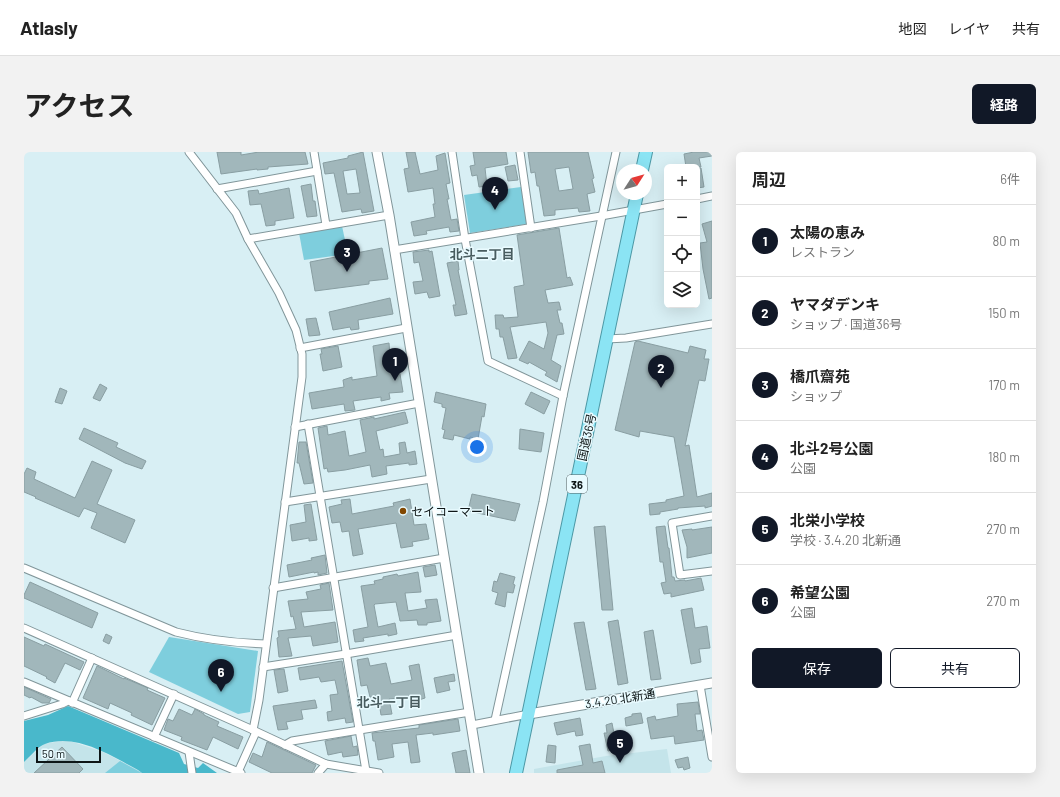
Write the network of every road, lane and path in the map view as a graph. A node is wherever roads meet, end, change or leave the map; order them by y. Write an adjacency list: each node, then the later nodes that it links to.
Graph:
1 (189, 152): 10 (street)
2 (314, 152): 9 (street)
3 (377, 152): 16 (street)
4 (452, 152): 21 (street)
5 (520, 152): 19 (street)
6 (616, 152): 17 (street)
7 (646, 152): 8 (highway)
8 (643, 164)
9 (317, 171): 10 (street); 18 (street)
10 (217, 189): 20 (street)
11 (712, 196): 12 (street)
12 (700, 198)
13 (636, 200): 15 (highway, 国道36号 / 36)
14 (664, 204): 15 (street)
15 (634, 209): 17 (street); 25 (highway, 国道36号 / 36)
16 (389, 215): 18 (street); 22 (street)
17 (601, 216): 19 (street); 27 (street)
18 (326, 225): 20 (street)
19 (532, 228): 21 (street)
20 (248, 239): 26 (street)
21 (465, 239): 22 (street); 27 (street)
22 (394, 250): 24 (street)
23 (712, 324): 25 (street)
24 (406, 328): 26 (street); 28 (street)
25 (607, 339): 52 (highway, 国道36号 / 36)
26 (300, 348): 30 (street)
27 (563, 396): 54 (street)
28 (419, 404): 29 (street); 31 (street)
29 (308, 424): 30 (street); 32 (street)
30 (295, 427): 33 (street)
31 (431, 479): 32 (street); 35 (street)
32 (320, 496): 33 (street); 38 (street)
33 (285, 502): 39 (street)
34 (712, 516): 37 (street)
35 (444, 558): 38 (street); 41 (street)
36 (24, 568): 42 (street)
37 (712, 570)
38 (334, 578): 39 (street); 43 (street)
39 (273, 588): 42 (street)
40 (24, 628): 44 (street)
41 (457, 635): 43 (street); 51 (street)
42 (266, 644): 45 (street)
43 (346, 654): 45 (street); 56 (street)
44 (92, 658): 49 (street); 50 (street)
45 (263, 667): 57 (street)
46 (24, 682): 50 (street)
47 (712, 683): 48 (street, 3.4.20 北新通)
48 (700, 686): 52 (street, 3.4.20 北新通); 61 (street)
49 (174, 694): 57 (street); 58 (street)
50 (70, 702): 53 (street); 58 (street)
51 (470, 712): 55 (street); 56 (street)
52 (529, 714): 54 (street); 69 (highway, 国道36号 / 36)
53 (24, 716)
54 (495, 720): 55 (street)
55 (472, 725): 68 (street)
56 (359, 730): 59 (street); 63 (street)
57 (255, 731): 59 (street); 65 (street)
58 (154, 737): 60 (street)
59 (285, 745): 62 (street)
60 (189, 752): 64 (street); 65 (street)
61 (712, 753)
62 (326, 764): 63 (street); 66 (street)
63 (366, 772): 67 (street)
64 (192, 773)
65 (240, 773)
66 (318, 773)
67 (377, 773)
68 (480, 773)
69 (516, 773)

